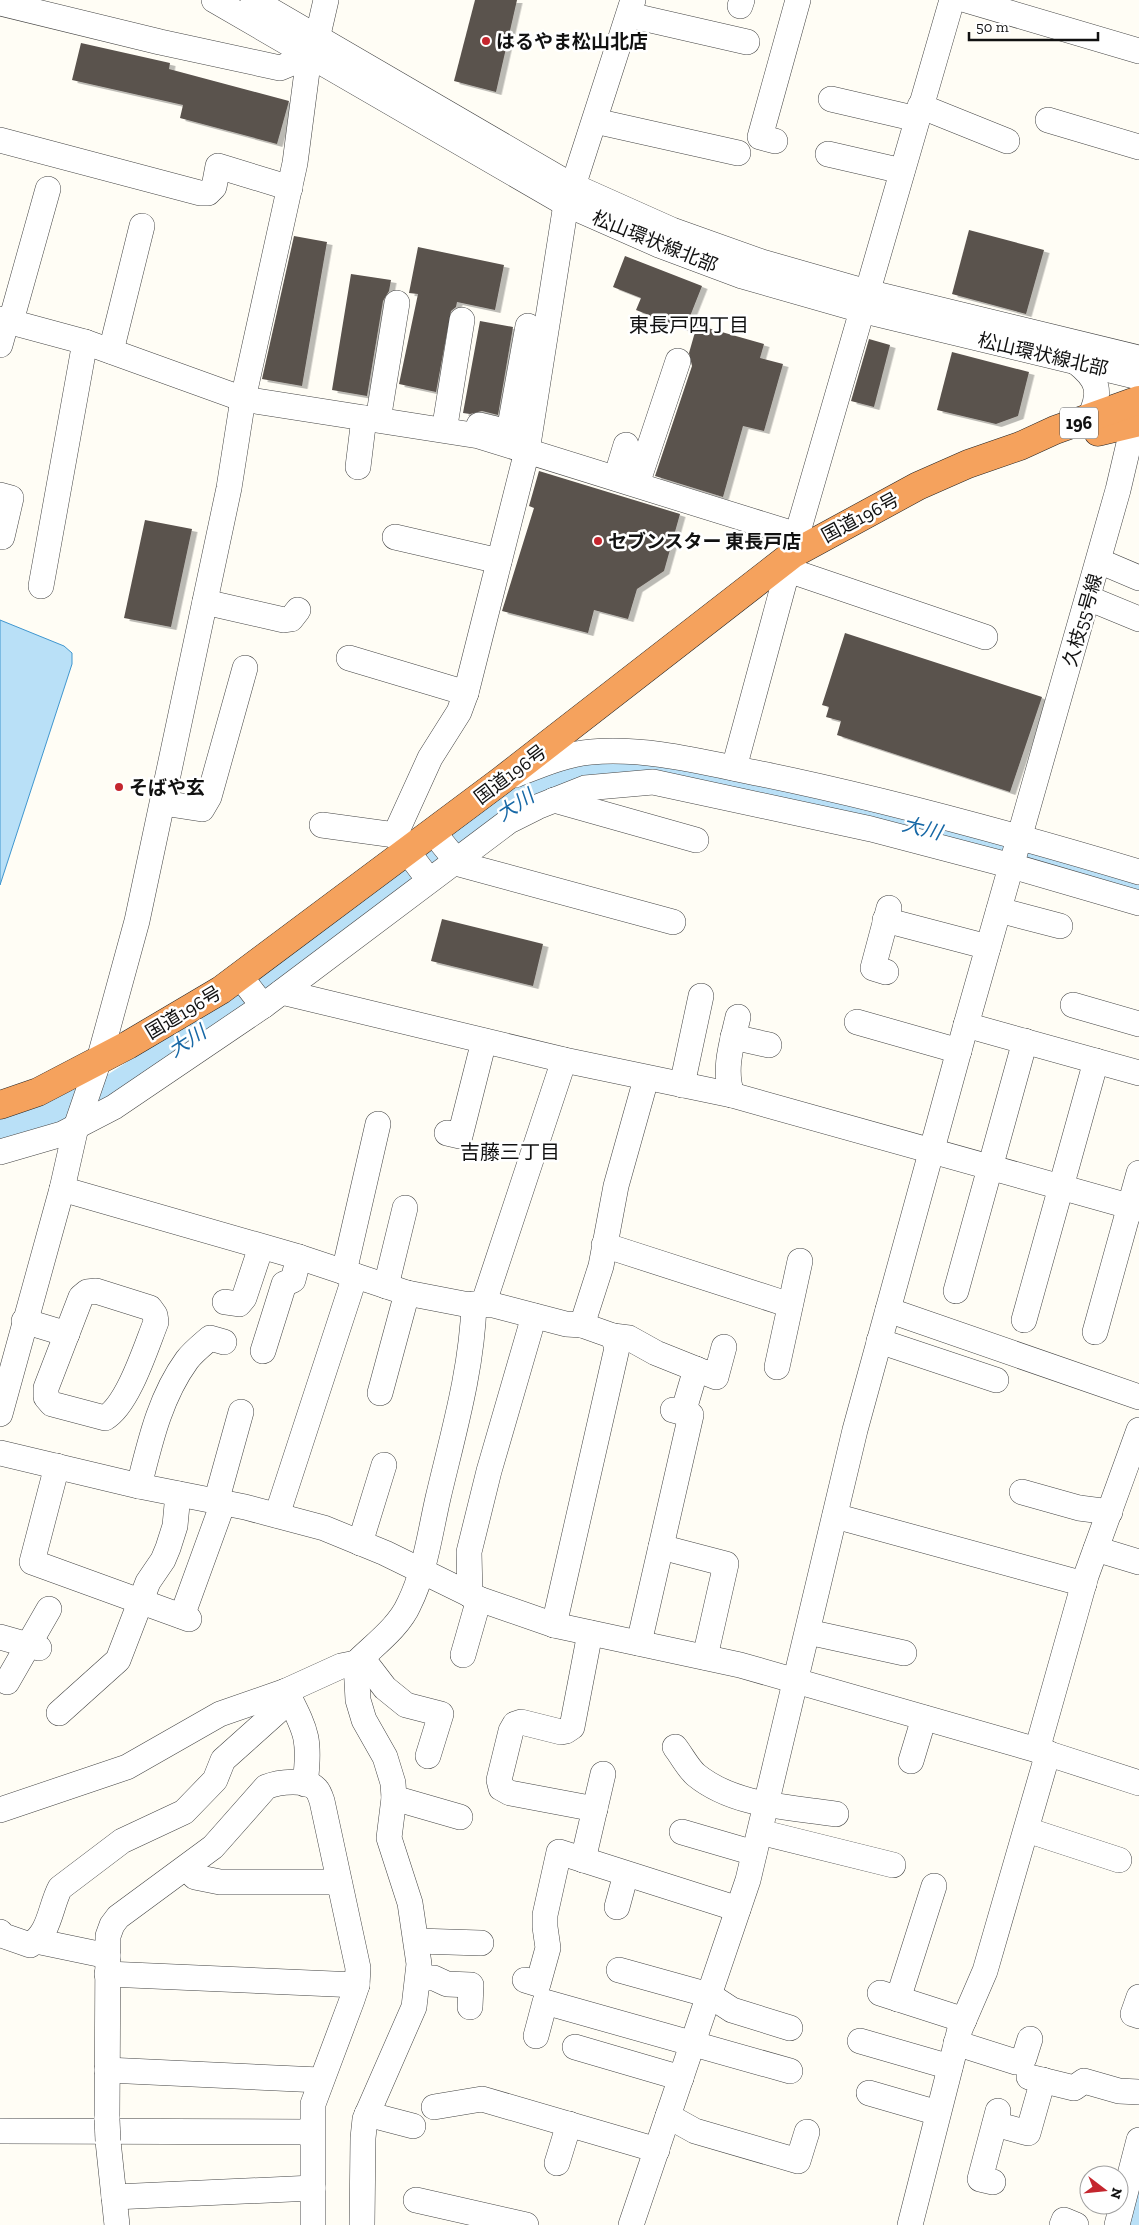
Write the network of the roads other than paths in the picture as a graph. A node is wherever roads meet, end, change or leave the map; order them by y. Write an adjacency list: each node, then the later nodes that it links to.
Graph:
1 (214, 0): 10 (street, 松山環状線北部)
2 (253, 0): 10 (street, 松山環状線北部)
3 (326, 0): 10 (street)
4 (798, 0): 17 (street)
5 (952, 0): 13 (street)
6 (966, 0): 11 (street)
7 (0, 3): 10 (street)
8 (631, 8): 9 (street); 14 (street)
9 (747, 42)
10 (313, 47): 23 (street); 25 (street, 松山環状線北部)
11 (1139, 51)
12 (831, 99): 13 (street)
13 (918, 113): 18 (street); 22 (street)
14 (594, 120): 20 (street); 25 (street)
15 (1048, 120): 19 (street)
16 (0, 140): 23 (street)
17 (775, 141)
18 (1007, 141)
19 (1139, 147)
20 (738, 153)
21 (828, 154): 22 (street)
22 (902, 171): 27 (street)
23 (290, 188): 39 (street)
24 (48, 190): 29 (street)
25 (569, 195): 27 (street, 松山環状線北部); 46 (street)
26 (142, 226): 34 (street)
27 (864, 301): 35 (street, 松山環状線北部); 37 (street, 松山環状線北部); 53 (street)
28 (397, 303): 41 (street)
29 (6, 320): 32 (street); 33 (street)
30 (462, 320): 42 (street)
31 (528, 326): 42 (street)
32 (85, 342): 34 (street); 57 (street)
33 (0, 344)
34 (111, 352): 39 (street)
35 (1139, 358)
36 (678, 361): 48 (street)
37 (1076, 362): 38 (street, 松山環状線北部); 43 (street)
38 (1139, 377)
39 (245, 393): 41 (street); 59 (street)
40 (1138, 412): 43 (highway, 国道196号 / 196); 45 (highway, 国道196号 / 196); 49 (street, 久枝55号線)
41 (372, 413): 42 (street); 46 (street); 47 (street)
42 (446, 419)
43 (1089, 419): 45 (highway, 国道196号 / 196)
44 (626, 444): 48 (street)
45 (1020, 446): 53 (highway, 国道196号 / 196)
46 (527, 452): 48 (street); 54 (street)
47 (358, 467)
48 (626, 481): 53 (street)
49 (1129, 492): 55 (street, 久枝55号線)
50 (0, 495): 51 (street)
51 (0, 537)
52 (395, 537): 54 (street)
53 (793, 553): 62 (street); 66 (highway, 国道196号 / 196); 67 (street)
54 (499, 561): 65 (street)
55 (1099, 561): 56 (street); 58 (street, 久枝55号線)
56 (1139, 578)
57 (41, 586)
58 (1088, 598): 61 (street); 71 (street, 久枝55号線)
59 (205, 602): 60 (street); 69 (street)
60 (298, 610)
61 (1139, 619)
62 (985, 637)
63 (349, 658): 65 (street)
64 (245, 668): 69 (street)
65 (466, 693): 74 (street)
66 (581, 754): 67 (street); 68 (street); 73 (highway, 国道196号 / 196); 75 (street)
67 (734, 768): 71 (street)
68 (554, 800): 72 (street); 73 (street)
69 (163, 803): 94 (street)
70 (322, 825): 74 (street)
71 (1020, 837): 75 (street, 久枝55号線); 76 (street)
72 (696, 840)
73 (445, 848): 74 (highway, 国道196号 / 196); 74 (street); 79 (street)
74 (415, 861): 81 (highway, 国道196号 / 196); 81 (street)
75 (1012, 866): 77 (street); 78 (street, 久枝55号線)
76 (1139, 872)
77 (1139, 902)
78 (999, 910): 80 (street); 82 (street, 久枝55号線)
79 (673, 922)
80 (1060, 926)
81 (322, 941): 84 (highway, 国道196号 / 196); 84 (street)
82 (988, 947): 83 (street); 89 (street, 久枝55号線)
83 (886, 972)
84 (259, 993): 90 (street); 94 (highway, 国道196号 / 196); 103 (street)
85 (700, 996): 99 (street)
86 (1073, 1005): 88 (street)
87 (857, 1022): 93 (street)
88 (1139, 1024)
89 (966, 1025): 91 (street); 93 (street, 久枝55号線)
90 (484, 1041): 95 (street); 104 (street)
91 (1025, 1042): 96 (street); 107 (street)
92 (769, 1045): 100 (street)
93 (959, 1052): 106 (street, 久枝55号線)
94 (100, 1060): 101 (highway, 国道196号 / 196); 103 (street)
95 (564, 1060): 98 (street); 121 (street)
96 (1096, 1061): 97 (street); 109 (street)
97 (1139, 1073)
98 (646, 1079): 99 (street); 113 (street)
99 (682, 1085): 100 (street)
100 (732, 1095): 106 (street)
101 (0, 1105)
102 (378, 1124): 117 (street)
103 (76, 1127): 105 (street); 110 (street)
104 (447, 1133)
105 (0, 1152)
106 (932, 1152): 107 (street); 123 (street, 久枝55号線)
107 (989, 1168): 109 (street); 119 (street)
108 (1139, 1173): 112 (street)
109 (1060, 1188): 112 (street); 125 (street)
110 (62, 1189): 114 (street); 126 (street)
111 (405, 1208): 118 (street)
112 (1134, 1208): 128 (street)
113 (604, 1245): 122 (street); 127 (street)
114 (261, 1247): 115 (street); 120 (street)
115 (299, 1258): 117 (street); 134 (street)
116 (800, 1261): 122 (street)
117 (350, 1274): 118 (street); 151 (street)
118 (396, 1290): 121 (street); 138 (street)
119 (956, 1291)
120 (225, 1302)
121 (478, 1304): 124 (street); 157 (street)
122 (790, 1306): 135 (street)
123 (888, 1310): 131 (street, 久枝55号線); 139 (street)
124 (534, 1316): 127 (street); 159 (street)
125 (1024, 1320)
126 (24, 1321): 129 (street); 141 (street)
127 (582, 1325): 130 (street)
128 (1095, 1332)
129 (67, 1334): 129 (street)
130 (613, 1336): 136 (street); 162 (street)
131 (879, 1341): 137 (street); 152 (street, 久枝55号線)
132 (224, 1342): 146 (street)
133 (724, 1347): 136 (street)
134 (263, 1350)
135 (777, 1367)
136 (696, 1369): 154 (street)
137 (996, 1380)
138 (380, 1393)
139 (1139, 1397)
140 (241, 1412): 149 (street)
141 (0, 1414)
142 (1138, 1434): 150 (street)
143 (0, 1453): 145 (street)
144 (384, 1465): 153 (street)
145 (57, 1466): 146 (street); 160 (street)
146 (139, 1486): 148 (street)
147 (1022, 1492): 150 (street)
148 (178, 1494): 149 (street); 160 (street)
149 (220, 1502): 151 (street); 160 (street)
150 (1110, 1512): 155 (street)
151 (278, 1516): 153 (street)
152 (835, 1516): 158 (street); 163 (street, 久枝55号線)
153 (360, 1542): 157 (street)
154 (661, 1547): 166 (street); 170 (street)
155 (1096, 1549): 156 (street); 158 (street)
156 (1139, 1562)
157 (420, 1570): 159 (street); 171 (street)
158 (1084, 1584): 178 (street)
159 (474, 1597): 162 (street); 169 (street)
160 (140, 1602): 175 (street)
161 (49, 1608): 167 (street)
162 (554, 1625): 164 (street)
163 (808, 1632): 168 (street); 173 (street, 久枝55号線)
164 (590, 1633): 166 (street); 186 (street)
165 (0, 1637): 167 (street)
166 (639, 1643): 170 (street)
167 (33, 1646): 172 (street)
168 (904, 1653)
169 (463, 1655)
170 (705, 1657): 173 (street)
171 (359, 1660): 174 (street); 179 (street); 184 (street)
172 (6, 1682)
173 (797, 1682): 176 (street); 185 (street, 久枝55号線)
174 (288, 1695): 183 (street); 187 (street); 203 (street)
175 (71, 1709)
176 (924, 1718): 178 (street); 180 (street)
177 (675, 1747): 185 (street)
178 (1043, 1751): 182 (street); 190 (street)
179 (428, 1756)
180 (911, 1761)
181 (603, 1774): 186 (street)
182 (1139, 1783)
183 (304, 1784): 196 (street); 198 (street)
184 (394, 1798): 189 (street); 204 (street)
185 (767, 1803): 188 (street); 192 (street, 久枝55号線)
186 (595, 1808): 193 (street)
187 (0, 1810)
188 (836, 1814)
189 (460, 1817)
190 (1027, 1830): 194 (street); 215 (street)
191 (682, 1832): 192 (street)
192 (757, 1842): 195 (street); 201 (street, 久枝55号線)
193 (583, 1860): 197 (street); 209 (street)
194 (1119, 1860)
195 (893, 1865)
196 (187, 1868): 198 (street); 206 (street)
197 (626, 1874): 200 (street); 201 (street)
198 (339, 1882): 210 (street)
199 (934, 1886): 215 (street)
200 (617, 1908)
201 (738, 1909): 211 (street, 久枝55号線)
202 (0, 1932): 203 (street)
203 (36, 1941): 206 (street)
204 (417, 1941): 205 (street); 208 (street)
205 (481, 1943)
206 (108, 1965): 210 (street); 224 (street)
207 (618, 1971): 211 (street)
208 (419, 1978): 213 (street); 232 (street)
209 (525, 1980)
210 (357, 1984): 227 (street)
211 (709, 1994): 217 (street); 221 (street, 久枝55号線)
212 (1139, 1997): 214 (street)
213 (470, 2007)
214 (1139, 2016)
215 (964, 2020): 220 (street)
216 (534, 2024): 221 (street)
217 (790, 2028)
218 (1030, 2038): 220 (street)
219 (860, 2041): 223 (street)
220 (956, 2043): 223 (street)
221 (692, 2044): 225 (street); 226 (street, 久枝55号線)
222 (575, 2047): 226 (street)
223 (950, 2067): 231 (street)
224 (107, 2070): 227 (street); 244 (street)
225 (790, 2071)
226 (681, 2078): 233 (street, 久枝55号線)
227 (320, 2080): 237 (street)
228 (1139, 2092): 242 (street)
229 (869, 2093): 231 (street)
230 (434, 2107): 234 (street)
231 (938, 2113): 252 (street)
232 (367, 2114): 235 (street); 249 (street)
233 (668, 2116): 238 (street); 240 (street, 久枝55号線)
234 (569, 2124): 240 (street); 241 (street)
235 (413, 2126)
236 (0, 2131): 237 (street)
237 (312, 2132): 243 (street)
238 (807, 2132)
239 (1139, 2140): 255 (street)
240 (656, 2150): 251 (street, 久枝55号線)
241 (557, 2163)
242 (993, 2182)
243 (313, 2188): 244 (street); 248 (street)
244 (114, 2196): 247 (street)
245 (416, 2200): 246 (street)
246 (464, 2219): 250 (street)
247 (117, 2225)
248 (313, 2225)
249 (362, 2225)
250 (526, 2225)
251 (631, 2225)
252 (910, 2225)
253 (1062, 2225): 254 (street)
254 (1076, 2225)
255 (1117, 2225)

